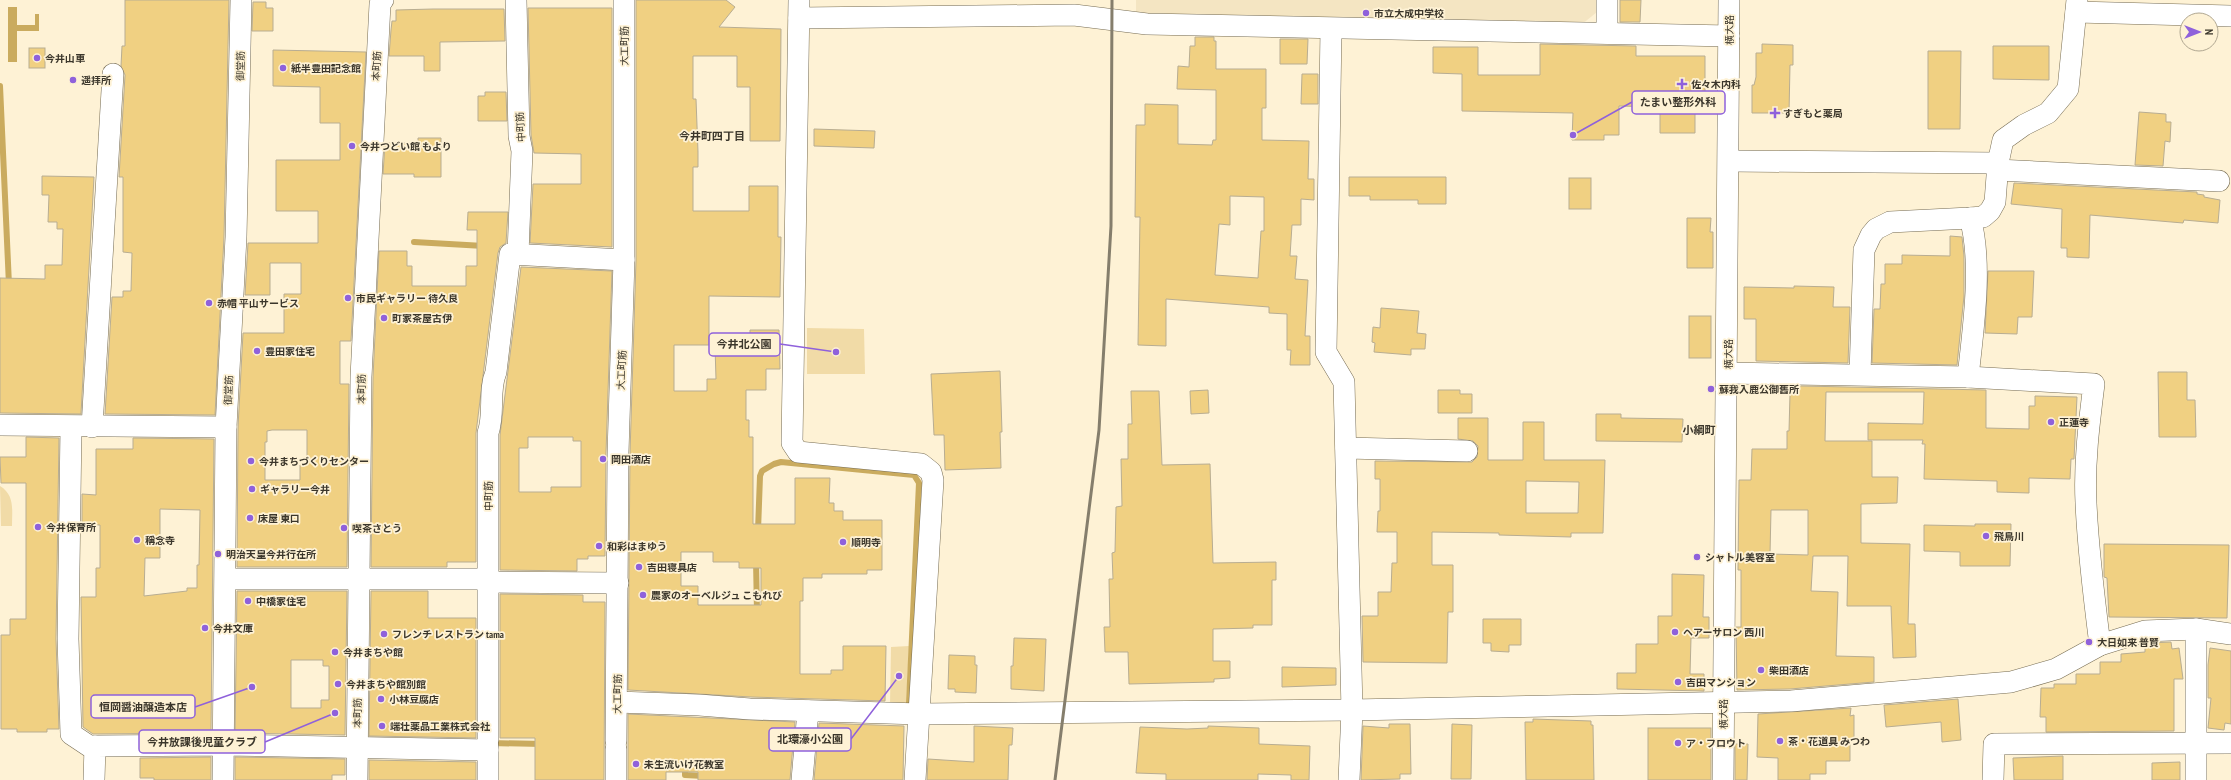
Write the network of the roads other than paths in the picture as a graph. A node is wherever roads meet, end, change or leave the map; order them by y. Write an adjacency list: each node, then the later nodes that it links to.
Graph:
1 (241, 0): 27 (street, 御堂筋)
2 (383, 0): 30 (street, 本町筋)
3 (516, 0): 19 (street, 中町筋)
4 (624, 0): 20 (street, 大工町筋)
5 (1607, 0): 12 (street)
6 (1729, 0): 13 (street, 横大路)
7 (2077, 6): 10 (street); 16 (street)
8 (947, 8): 9 (street); 11 (street)
9 (798, 9): 41 (street)
10 (2231, 16)
11 (1331, 29): 12 (street); 28 (street)
12 (1607, 34): 13 (street)
13 (1730, 36): 15 (street, 横大路)
14 (113, 74): 26 (street)
15 (1729, 161): 16 (street); 21 (street, 横大路)
16 (1998, 166): 17 (street); 18 (street)
17 (2219, 182)
18 (1970, 218): 22 (street); 23 (street)
19 (514, 254): 20 (street); 32 (street, 中町筋)
20 (624, 260): 33 (street, 大工町筋)
21 (1728, 373): 22 (street); 38 (street, 横大路)
22 (1860, 374): 23 (street)
23 (1968, 377): 36 (street)
24 (0, 425): 25 (street)
25 (71, 427): 26 (street); 45 (street)
26 (92, 427): 27 (street)
27 (226, 427): 31 (street, 御堂筋)
28 (1346, 448): 29 (street); 39 (street)
29 (1467, 451)
30 (358, 578): 31 (street); 32 (street); 47 (street, 本町筋)
31 (226, 579): 44 (street, 御堂筋)
32 (488, 581): 33 (street); 46 (street, 中町筋)
33 (618, 583): 37 (street, 大工町筋)
34 (2196, 629): 35 (street); 36 (street); 42 (street)
35 (2231, 634)
36 (2100, 645): 38 (street)
37 (617, 702): 40 (street); 52 (street, 大工町筋)
38 (1723, 703): 39 (street); 56 (street, 横大路)
39 (1352, 710): 41 (street); 55 (street)
40 (808, 711): 41 (street); 53 (street)
41 (920, 714): 54 (street)
42 (2196, 742): 43 (street); 57 (street); 58 (street)
43 (2231, 742)
44 (224, 745): 45 (street); 47 (street); 49 (street, 御堂筋)
45 (95, 746): 48 (street)
46 (488, 746): 47 (street); 51 (street, 中町筋)
47 (356, 747): 50 (street, 本町筋)
48 (94, 780)
49 (223, 780)
50 (357, 780)
51 (488, 780)
52 (616, 780)
53 (802, 780)
54 (915, 780)
55 (1349, 780)
56 (1723, 780)
57 (1993, 780)
58 (2196, 780)

